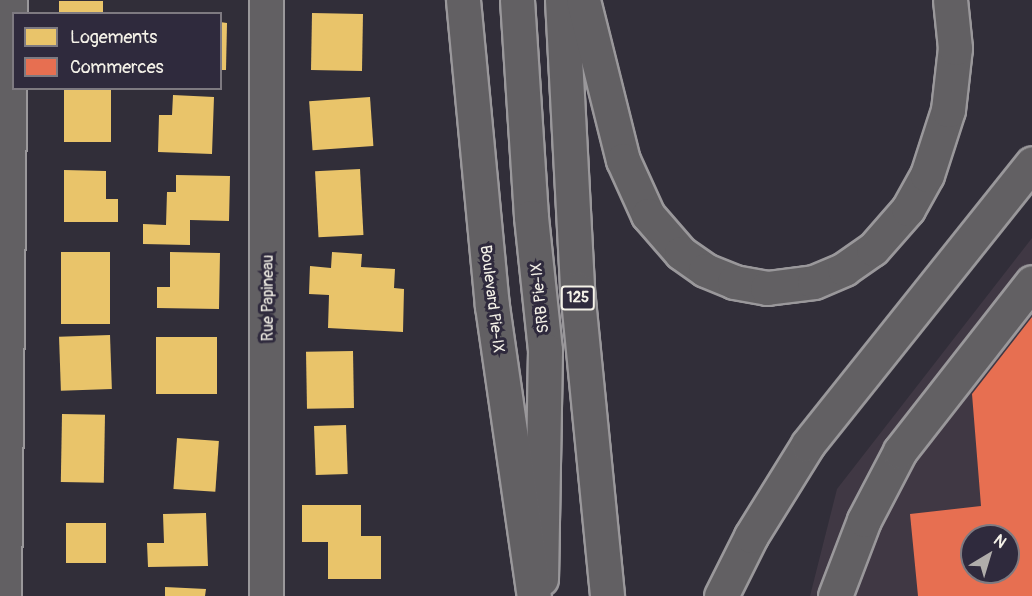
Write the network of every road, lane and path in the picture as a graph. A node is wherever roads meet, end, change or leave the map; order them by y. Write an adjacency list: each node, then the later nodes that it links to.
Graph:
1 (10, 0): 12 (main road)
2 (266, 0): 13 (main road, Rue Papineau)
3 (445, 0): 9 (main road)
4 (463, 0): 9 (main road, Boulevard Pie-IX)
5 (517, 0): 15 (main road, SRB Pie-IX)
6 (562, 0): 16 (main road, 125)
7 (583, 0): 8 (main road)
8 (950, 0)
9 (471, 108): 14 (main road, Boulevard Pie-IX)
10 (1032, 163): 17 (main road)
11 (1032, 282): 18 (main road)
12 (4, 596)
13 (266, 596)
14 (534, 596)
15 (540, 596)
16 (607, 596)
17 (721, 596)
18 (835, 596)

